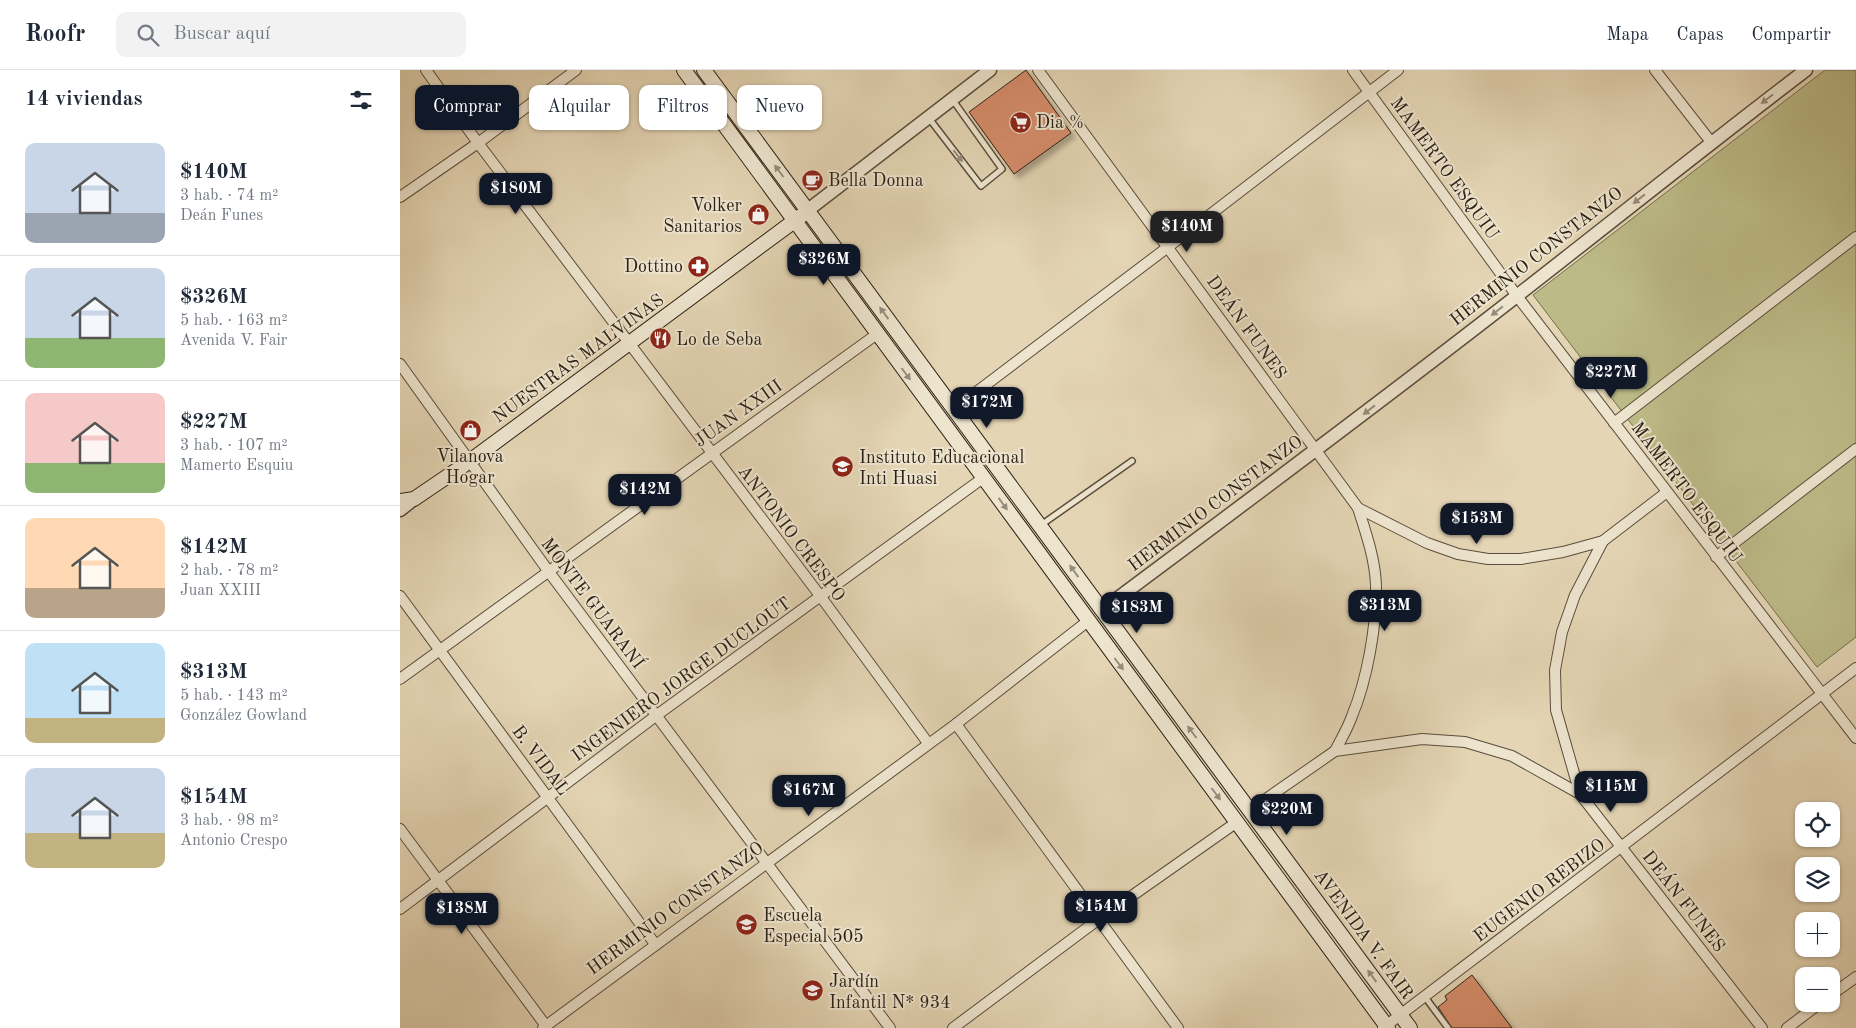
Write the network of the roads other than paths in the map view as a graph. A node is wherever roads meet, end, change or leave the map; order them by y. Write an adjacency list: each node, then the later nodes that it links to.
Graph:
1 (426, 70): 15 (street, ANTONIO CRESPO)
2 (576, 70): 15 (street)
3 (684, 70): 18 (main road, AVENIDA V. FAIR)
4 (704, 70): 17 (main road, AVENIDA V. FAIR, one-way to 4)
5 (990, 70): 12 (street, NUESTRAS MALVINAS)
6 (1038, 70): 20 (street, DEÁN FUNES)
7 (1353, 70): 11 (street, MAMERTO ESQUIU)
8 (1398, 70): 11 (street)
9 (1655, 70): 14 (street)
10 (1806, 70): 14 (street, HERMINIO CONSTANZO, one-way to 14)
11 (1369, 92): 20 (street); 21 (street, MAMERTO ESQUIU)
12 (952, 99): 13 (street, NUESTRAS MALVINAS); 13 (lane, one-way to 12)
13 (928, 117): 17 (street, NUESTRAS MALVINAS)
14 (1711, 142): 21 (street, HERMINIO CONSTANZO, one-way to 21)
15 (478, 143): 16 (street); 23 (street, ANTONIO CRESPO)
16 (400, 198)
17 (808, 210): 18 (main road, NUESTRAS MALVINAS); 25 (main road, AVENIDA V. FAIR, one-way to 17)
18 (794, 221): 22 (main road, AVENIDA V. FAIR); 23 (main road, NUESTRAS MALVINAS)
19 (1856, 237): 26 (street)
20 (1168, 247): 25 (street); 28 (street, DEÁN FUNES)
21 (1517, 296): 26 (street, MAMERTO ESQUIU); 28 (street, HERMINIO CONSTANZO, one-way to 28)
22 (877, 334): 29 (street, JUAN XXIII); 32 (main road, AVENIDA V. FAIR, one-way to 32)
23 (629, 343): 29 (street, ANTONIO CRESPO); 30 (main road, NUESTRAS MALVINAS)
24 (400, 364): 30 (street, MONTE GUARANÍ)
25 (954, 409): 38 (main road, AVENIDA V. FAIR)
26 (1614, 423): 33 (street, MAMERTO ESQUIU)
27 (1856, 449): 40 (street)
28 (1316, 450): 36 (street, DEÁN FUNES); 44 (street, HERMINIO CONSTANZO)
29 (710, 452): 41 (street, JUAN XXIII); 43 (street, ANTONIO CRESPO)
30 (470, 460): 34 (main road, NUESTRAS MALVINAS); 41 (street, MONTE GUARANÍ)
31 (1132, 461): 38 (lane)
32 (983, 478): 43 (street, INGENIERO JORGE DUCLOUT); 45 (main road, AVENIDA V. FAIR, one-way to 45)
33 (1667, 492): 39 (street); 40 (street, MAMERTO ESQUIU)
34 (414, 499): 35 (main road); 37 (street, NUESTRAS MALVINAS)
35 (400, 502)
36 (1358, 508): 39 (street); 54 (street)
37 (400, 510)
38 (1041, 526): 44 (main road, AVENIDA V. FAIR, one-way to 38)
39 (1603, 541): 55 (street)
40 (1716, 557): 49 (street, MAMERTO ESQUIU)
41 (549, 572): 46 (street, JUAN XXIII); 50 (street, MONTE GUARANÍ)
42 (400, 596): 46 (street, B. VIDAL)
43 (821, 597): 50 (street, INGENIERO JORGE DUCLOUT); 53 (street, ANTONIO CRESPO)
44 (1102, 610): 45 (main road, HERMINIO CONSTANZO); 57 (main road, AVENIDA V. FAIR, one-way to 44)
45 (1088, 621): 51 (street, HERMINIO CONSTANZO); 58 (main road, AVENIDA V. FAIR, one-way to 58)
46 (439, 651): 48 (street, JUAN XXIII); 56 (street, B. VIDAL)
47 (1856, 668): 49 (street, EUGENIO REBIZO)
48 (400, 679)
49 (1822, 695): 52 (street, MAMERTO ESQUIU); 60 (street, EUGENIO REBIZO)
50 (657, 715): 56 (street, INGENIERO JORGE DUCLOUT); 61 (street, MONTE GUARANÍ)
51 (956, 724): 53 (street, HERMINIO CONSTANZO); 64 (street)
52 (1856, 738)
53 (928, 743): 61 (street, HERMINIO CONSTANZO)
54 (1336, 751): 55 (street); 57 (street)
55 (1580, 794): 60 (street, DEÁN FUNES)
56 (548, 798): 62 (street, INGENIERO JORGE DUCLOUT); 65 (street, B. VIDAL)
57 (1250, 810): 70 (main road, AVENIDA V. FAIR, one-way to 57)
58 (1237, 822): 64 (street); 72 (main road, AVENIDA V. FAIR)
59 (400, 829): 62 (street)
60 (1622, 848): 68 (street, EUGENIO REBIZO); 78 (street, DEÁN FUNES)
61 (768, 864): 65 (street, HERMINIO CONSTANZO); 73 (street, MONTE GUARANÍ)
62 (438, 881): 63 (street, INGENIERO JORGE DUCLOUT); 71 (street)
63 (400, 909)
64 (1099, 919): 74 (street); 75 (street)
65 (655, 944): 71 (street, HERMINIO CONSTANZO)
66 (1856, 976): 67 (street)
67 (1840, 988)
68 (1425, 996): 70 (street, EUGENIO REBIZO); 77 (lane)
69 (1808, 1012): 79 (street)
70 (1400, 1015): 72 (street, EUGENIO REBIZO); 76 (main road, AVENIDA V. FAIR)
71 (544, 1027)
72 (1386, 1027)
73 (890, 1028)
74 (953, 1028)
75 (1178, 1028)
76 (1410, 1028)
77 (1448, 1028)
78 (1762, 1028)
79 (1787, 1028)

